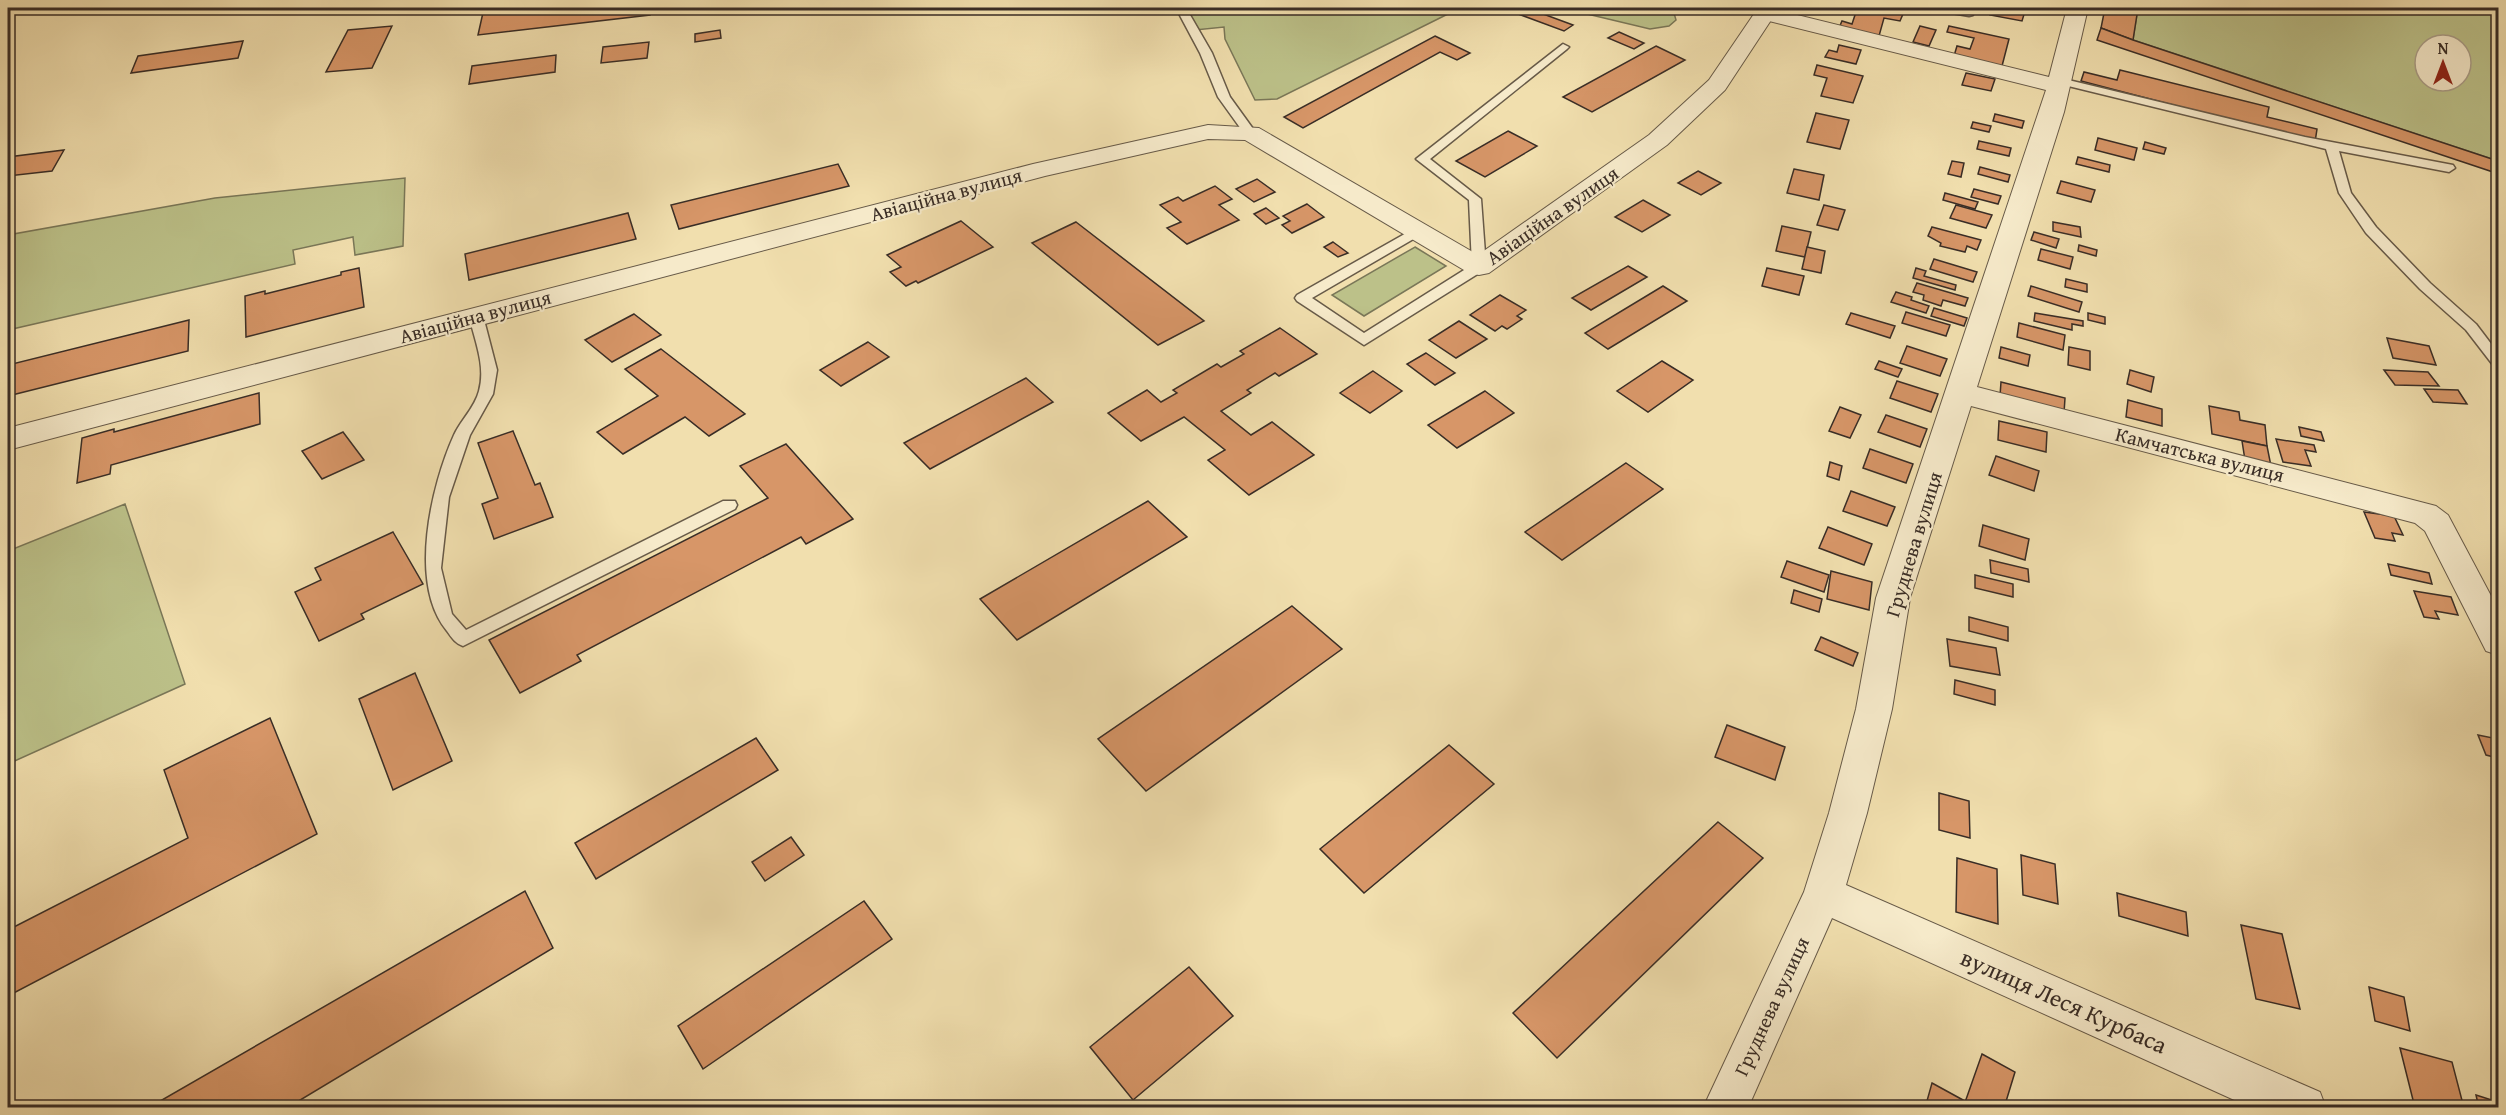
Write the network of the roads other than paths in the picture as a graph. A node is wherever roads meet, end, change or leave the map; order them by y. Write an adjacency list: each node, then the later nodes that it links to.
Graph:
1 (1181, 8): 8 (lane)
2 (1940, 8): 3 (lane)
3 (1971, 8)
4 (2078, 8): 7 (street, Груднева вулиця)
5 (1767, 10): 7 (street); 12 (street, Авіаційна вулиця)
6 (1563, 47): 12 (lane)
7 (2060, 83): 9 (lane); 15 (street, Груднева вулиця)
8 (1250, 133): 11 (street, Авіаційна вулиця); 13 (street, Авіаційна вулиця)
9 (2331, 146): 10 (lane); 14 (lane)
10 (2450, 168)
11 (1417, 231): 12 (street, Авіаційна вулиця); 12 (lane)
12 (1479, 267)
13 (476, 316): 16 (street, Авіаційна вулиця); 17 (lane)
14 (2499, 362)
15 (1961, 393): 18 (street, Камчатська вулиця); 19 (street, Груднева вулиця)
16 (8, 439)
17 (729, 505)
18 (2499, 641)
19 (1822, 894): 20 (street, Груднева вулиця); 21 (street, вулиця Леся Курбаса)
20 (1725, 1107)
21 (2304, 1107)

